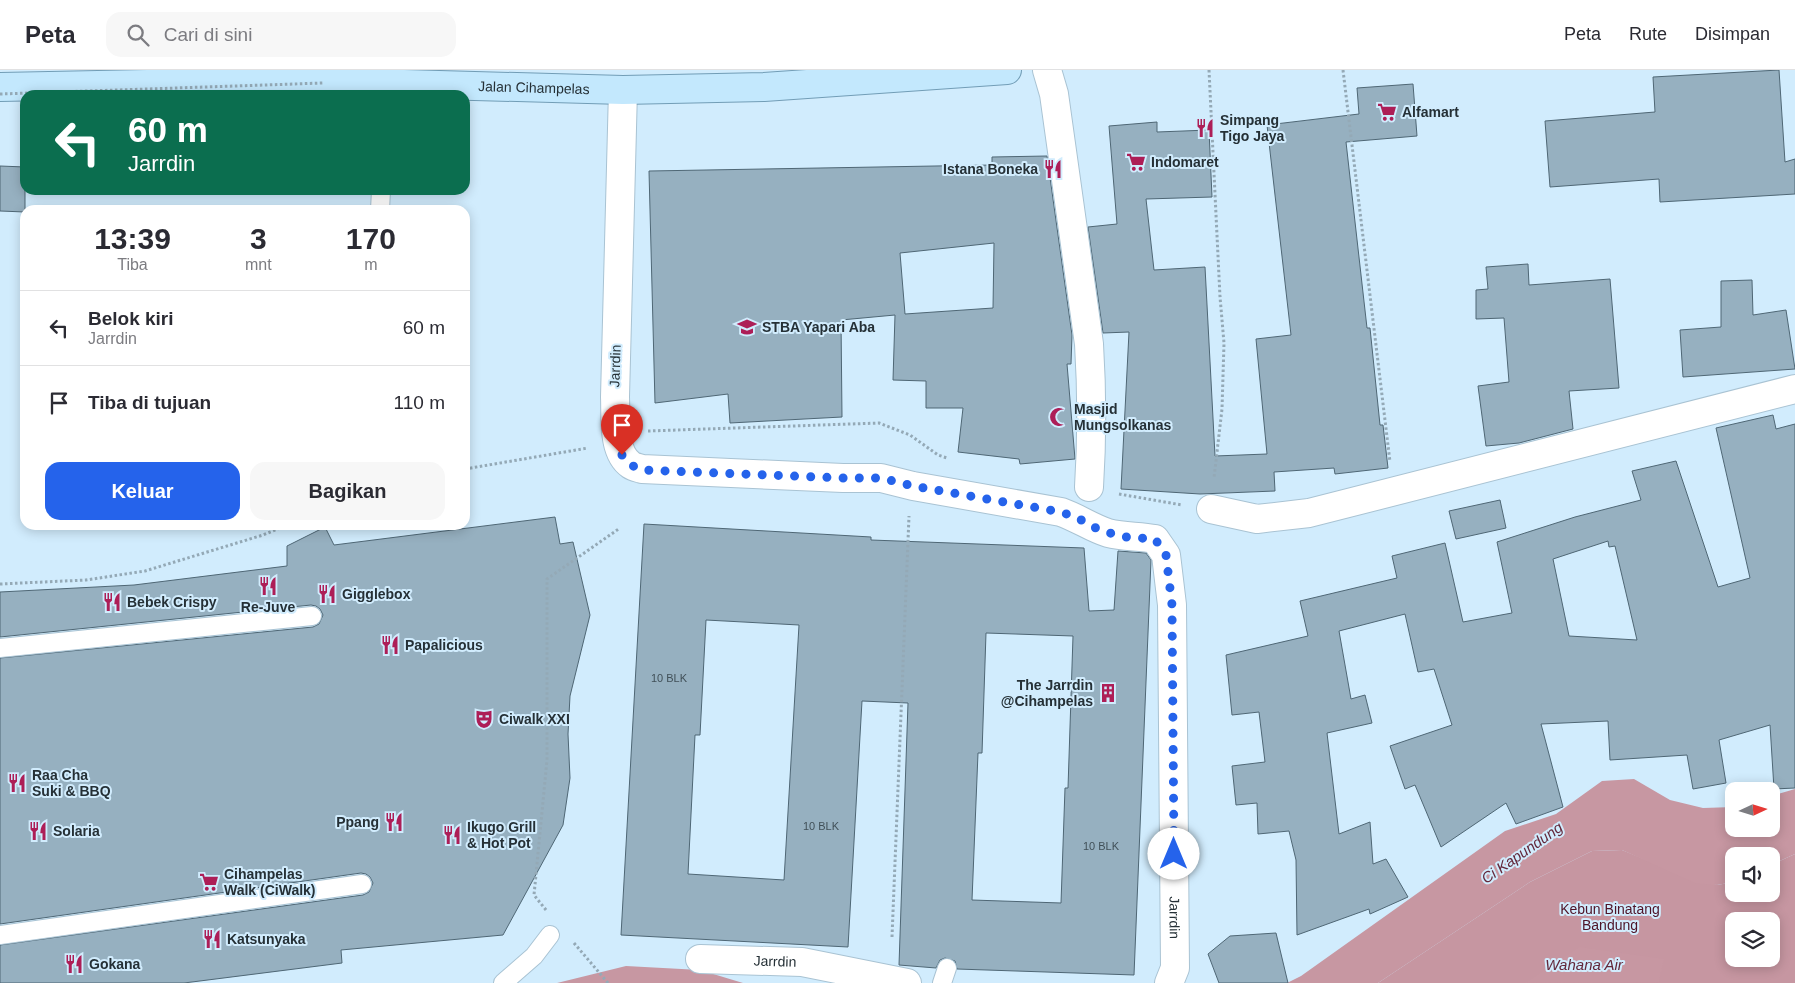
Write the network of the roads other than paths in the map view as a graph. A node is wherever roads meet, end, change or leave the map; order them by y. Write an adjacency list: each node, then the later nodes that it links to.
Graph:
1 (1007, 70): 5 (main road, Jalan Cihampelas)
2 (1047, 70): 7 (street)
3 (388, 83): 4 (main road, Jalan Cihampelas); 5 (main road, Jalan Cihampelas)
4 (0, 87)
5 (623, 90): 17 (street, Jarrdin)
6 (1795, 390): 8 (street)
7 (1089, 488)
8 (1211, 509)
9 (312, 616): 10 (lane)
10 (0, 648)
11 (362, 884): 12 (lane)
12 (0, 935)
13 (550, 935): 15 (lane)
14 (700, 959): 16 (street, Jarrdin)
15 (502, 983)
16 (907, 983)
17 (1169, 983)

